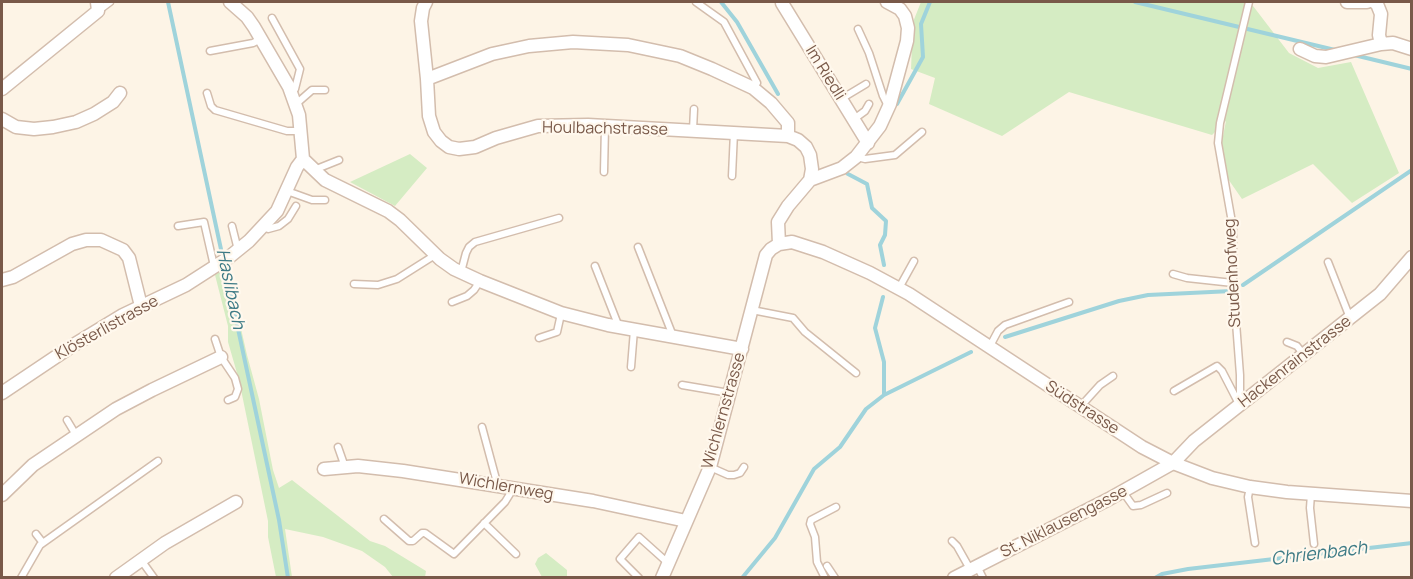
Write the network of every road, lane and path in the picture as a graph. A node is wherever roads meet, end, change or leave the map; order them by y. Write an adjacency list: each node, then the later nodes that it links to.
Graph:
1 (110, 2): 11 (lane)
2 (230, 2): 14 (street)
3 (426, 2): 19 (street, Houlbachstrasse)
4 (696, 2): 21 (lane)
5 (887, 2): 30 (street)
6 (1249, 2): 68 (lane, Studenhofweg)
7 (1347, 2): 8 (street)
8 (1367, 2)
9 (1374, 2): 15 (street)
10 (782, 3): 27 (street, Im Riedli)
11 (98, 6): 22 (street)
12 (272, 18): 24 (lane)
13 (858, 29): 30 (lane)
14 (261, 39): 18 (lane); 24 (street)
15 (1381, 44): 16 (street); 17 (street)
16 (1300, 49)
17 (1412, 49)
18 (210, 51)
19 (427, 79): 21 (street); 34 (street, Houlbachstrasse)
20 (866, 84): 27 (lane)
21 (753, 88): 39 (street)
22 (2, 89)
23 (325, 90): 28 (lane)
24 (290, 91): 28 (street)
25 (120, 93): 32 (street)
26 (207, 93): 35 (lane)
27 (841, 99): 33 (street, Im Riedli)
28 (296, 104): 35 (street)
29 (869, 104): 33 (lane)
30 (890, 104): 40 (street)
31 (694, 109): 36 (lane)
32 (2, 119)
33 (853, 119): 40 (street, Im Riedli)
34 (605, 126): 36 (street, Houlbachstrasse); 45 (lane)
35 (301, 131): 42 (street)
36 (693, 131): 37 (street, Houlbachstrasse)
37 (734, 132): 39 (street, Houlbachstrasse); 46 (lane)
38 (922, 132): 41 (lane)
39 (788, 135): 47 (street)
40 (868, 143): 41 (street)
41 (856, 157): 47 (street)
42 (303, 159): 44 (street); 48 (street, Klösterlistrasse)
43 (339, 160): 44 (lane)
44 (314, 171): 58 (street)
45 (604, 172)
46 (732, 176)
47 (810, 180): 55 (street)
48 (287, 191): 49 (lane); 54 (street, Klösterlistrasse)
49 (324, 200)
50 (296, 206): 54 (lane)
51 (559, 218): 64 (lane)
52 (178, 226): 62 (lane)
53 (232, 226): 57 (lane)
54 (263, 226): 57 (street, Klösterlistrasse)
55 (779, 244): 70 (street, Südstrasse); 74 (street, Wichlernstrasse)
56 (638, 247): 79 (lane)
57 (238, 250): 62 (street, Klösterlistrasse)
58 (436, 255): 64 (street); 69 (lane)
59 (1412, 257): 76 (street, Hackenrainstrasse)
60 (914, 261): 70 (lane)
61 (1328, 262): 76 (lane)
62 (219, 264): 73 (street, Klösterlistrasse)
63 (595, 266): 77 (lane)
64 (461, 273): 67 (street)
65 (1173, 274): 68 (lane)
66 (2, 280): 73 (street)
67 (480, 281): 71 (lane); 75 (street)
68 (1233, 283): 95 (lane, Studenhofweg)
69 (354, 285)
70 (899, 288): 83 (street, Südstrasse)
71 (452, 302)
72 (1070, 302): 83 (lane)
73 (141, 306): 92 (street, Klösterlistrasse)
74 (752, 310): 84 (street, Wichlernstrasse); 88 (lane)
75 (561, 313): 77 (street); 80 (lane)
76 (1351, 319): 85 (street, Hackenrainstrasse)
77 (619, 327): 78 (street)
78 (634, 330): 79 (street); 87 (lane)
79 (674, 337): 84 (street)
80 (538, 338)
81 (215, 339): 86 (lane)
82 (1287, 342): 85 (lane)
83 (989, 347): 96 (street, Südstrasse)
84 (742, 349): 93 (street, Wichlernstrasse)
85 (1304, 355): 95 (street, Hackenrainstrasse)
86 (221, 357): 94 (lane); 99 (street)
87 (631, 367)
88 (856, 373)
89 (1113, 376): 96 (lane)
90 (682, 385): 93 (lane)
91 (1174, 391): 95 (lane)
92 (2, 393)
93 (730, 393): 104 (street, Wichlernstrasse)
94 (228, 400)
95 (1240, 405): 102 (street, Hackenrainstrasse)
96 (1081, 407): 102 (street, Südstrasse)
97 (67, 420): 99 (lane)
98 (482, 427): 107 (lane)
99 (76, 435): 113 (street)
100 (338, 447): 103 (lane)
101 (158, 461): 122 (lane)
102 (1173, 463): 108 (street, Südstrasse); 110 (street, St. Niklausengasse)
103 (345, 467): 106 (street, Wichlernweg); 107 (street, Wichlernweg)
104 (710, 467): 105 (lane); 118 (street, Wichlernstrasse)
105 (744, 467)
106 (324, 469)
107 (494, 486): 109 (street, Wichlernweg)
108 (1250, 487): 112 (street, Südstrasse); 123 (lane)
109 (513, 489): 118 (street, Wichlernweg); 119 (lane)
110 (1123, 492): 111 (lane); 129 (street, St. Niklausengasse)
111 (1167, 493)
112 (1311, 494): 114 (street, Südstrasse); 124 (lane)
113 (2, 495)
114 (1412, 501)
115 (236, 502): 126 (street)
116 (836, 507): 135 (lane)
117 (384, 519): 119 (lane)
118 (686, 521): 127 (street, Wichlernstrasse)
119 (484, 523): 125 (lane)
120 (36, 534): 122 (lane)
121 (952, 541): 129 (lane)
122 (43, 543): 130 (lane)
123 (1255, 543)
124 (1314, 544)
125 (516, 554)
126 (141, 560): 131 (street); 132 (lane)
127 (668, 564): 133 (lane); 134 (street, Wichlernstrasse)
128 (827, 566): 136 (lane)
129 (973, 568): 137 (street, St. Niklausengasse); 138 (lane)
130 (21, 578)
131 (116, 578)
132 (154, 578)
133 (639, 578)
134 (662, 578)
135 (825, 578)
136 (835, 578)
137 (954, 578)
138 (984, 578)

